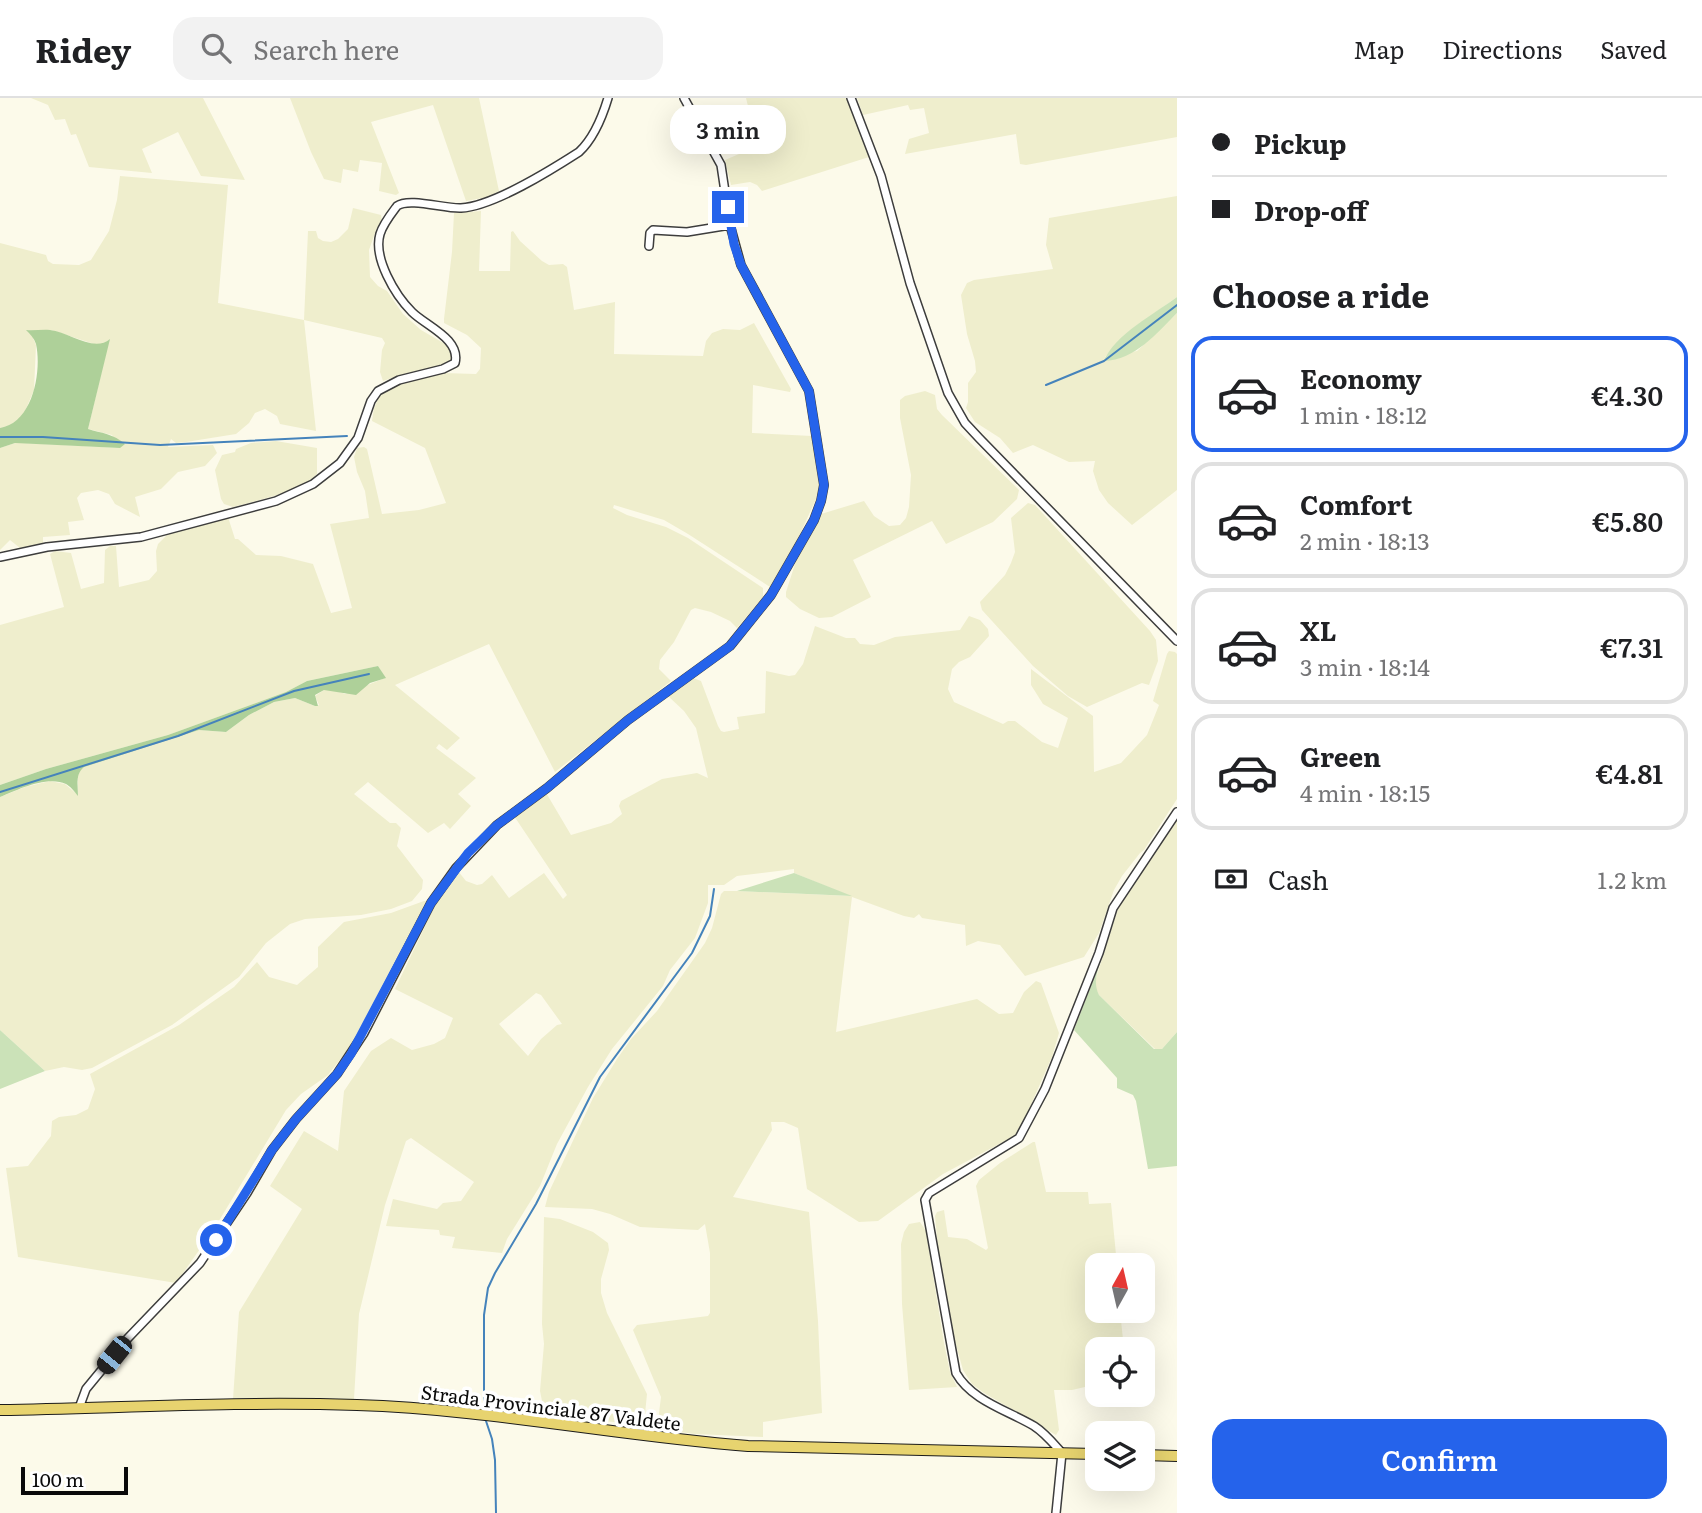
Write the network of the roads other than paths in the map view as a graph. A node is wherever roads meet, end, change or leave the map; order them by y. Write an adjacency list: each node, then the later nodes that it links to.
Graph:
1 (608, 98): 6 (street)
2 (684, 98): 4 (street)
3 (850, 98): 7 (street)
4 (730, 225): 5 (street); 9 (street)
5 (649, 246)
6 (0, 557)
7 (1177, 641)
8 (1177, 812): 11 (street)
9 (79, 1408): 10 (main road, Strada Provinciale 87 Valdete); 11 (main road, Strada Provinciale 87 Valdete)
10 (0, 1410)
11 (1062, 1453): 12 (main road, Strada Provinciale 87 Valdete); 15 (street)
12 (1085, 1454)
13 (1155, 1455): 14 (main road)
14 (1177, 1456)
15 (1056, 1513)

